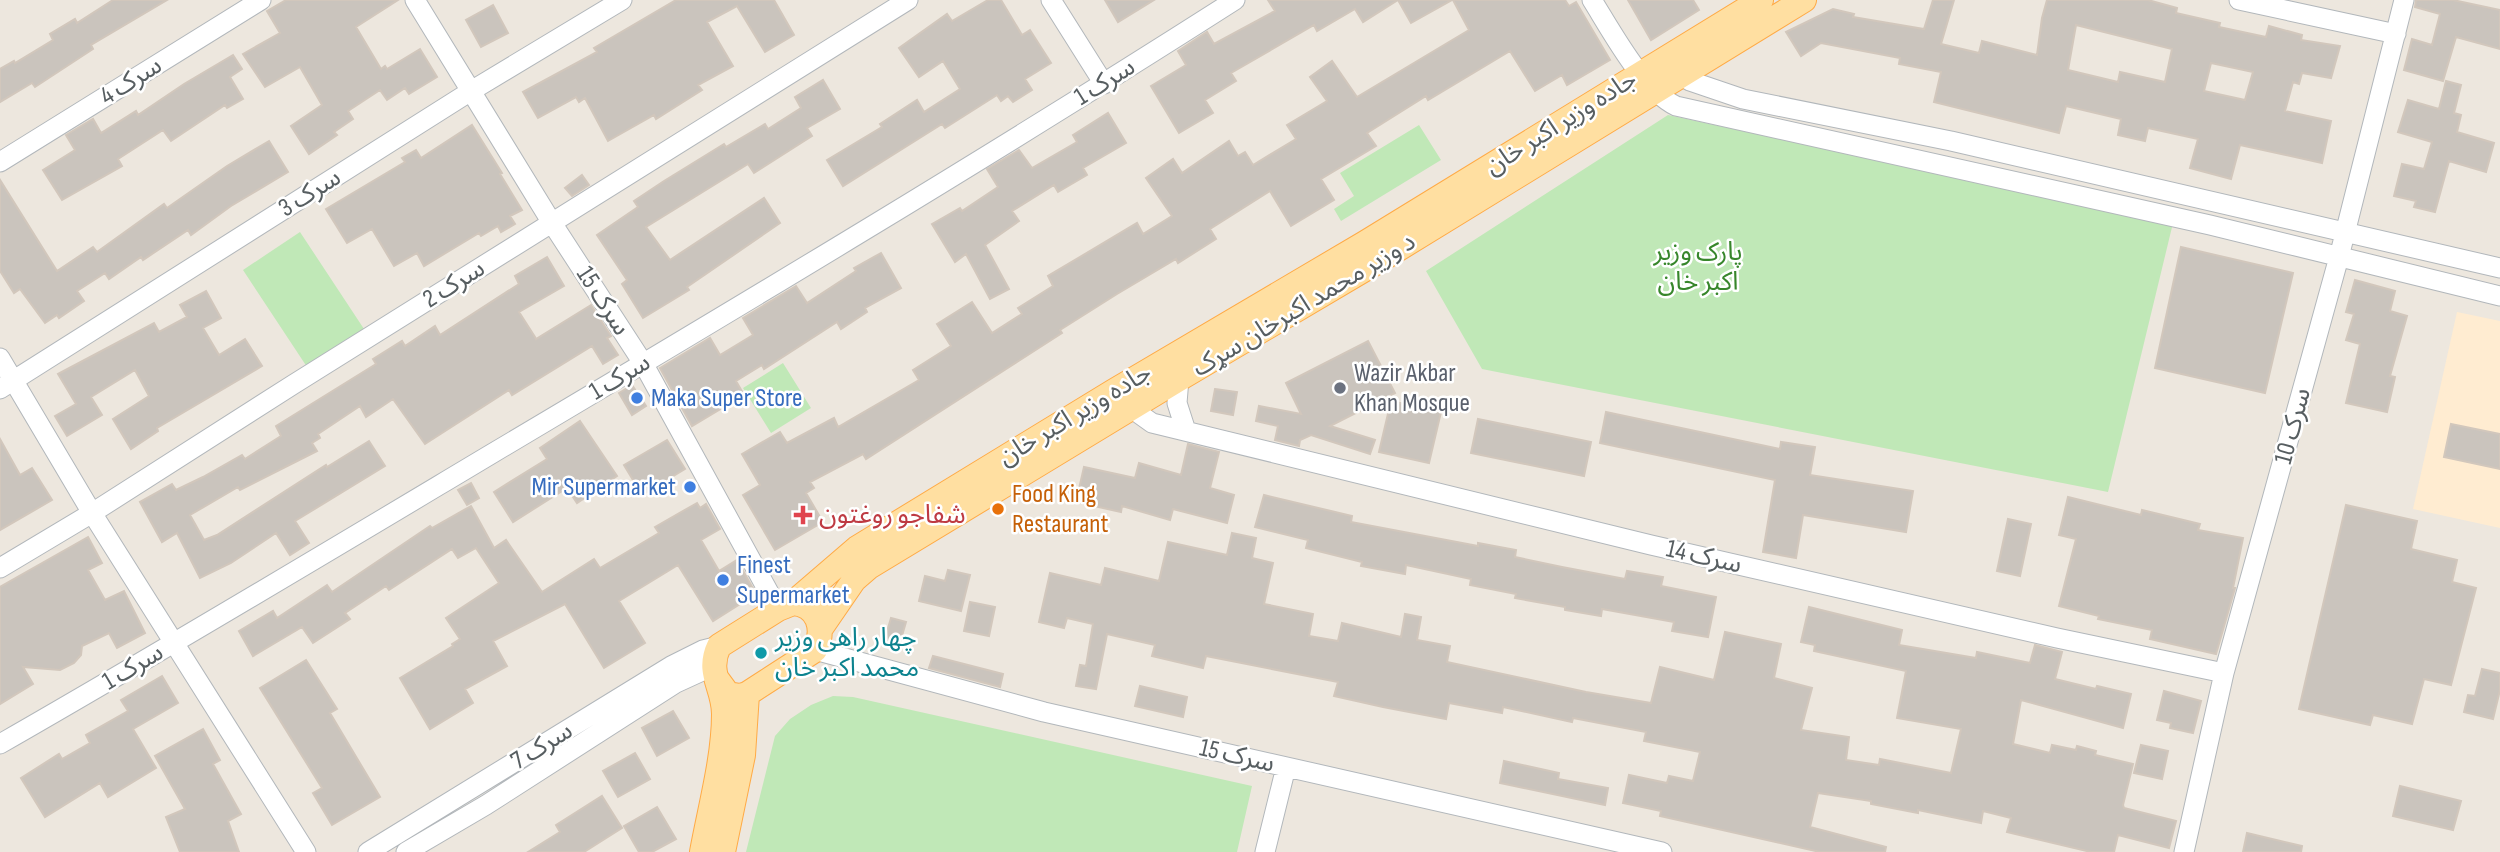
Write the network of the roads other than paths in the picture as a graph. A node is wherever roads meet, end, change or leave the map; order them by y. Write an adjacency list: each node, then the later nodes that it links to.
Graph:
1 (261, 0): 19 (street, سرک 4)
2 (415, 0): 16 (street, سرک 15)
3 (622, 0): 16 (street, سرک 3)
4 (908, 0): 20 (street, سرک 2)
5 (1051, 0): 15 (street)
6 (1235, 0): 15 (street, سرک 1)
7 (1592, 0): 14 (street)
8 (1761, 0): 13 (main road)
9 (1804, 0): 13 (main road, د وزیر محمد اکبرخان سړک)
10 (2239, 0): 12 (street)
11 (2404, 0): 12 (street, سرک 10)
12 (2396, 34): 21 (street, سرک 10)
13 (1675, 66): 14 (main road, د وزیر محمد اکبرخان سړک); 17 (street)
14 (1648, 83): 18 (street); 27 (main road, د وزیر محمد اکبرخان سړک); 33 (main road, جاده وزیر اکبر خان)
15 (1104, 84): 26 (street, سرک 1)
16 (471, 92): 20 (street, سرک 15); 28 (street, سرک 3)
17 (1951, 141): 18 (street); 21 (street)
18 (1904, 158): 22 (street)
19 (0, 162)
20 (552, 223): 26 (street, سرک 15); 31 (street, سرک 2)
21 (2344, 232): 22 (street, سرک 10); 23 (street)
22 (2339, 257): 24 (street); 37 (street, سرک 10)
23 (2500, 268)
24 (2500, 296)
25 (0, 358): 28 (street)
26 (643, 363): 33 (street, سرک 15); 35 (street, سرک 1)
27 (1180, 379): 29 (main road, د وزیر محمد اکبرخان سړک); 30 (street)
28 (7, 385): 31 (street)
29 (1130, 408): 30 (street, سرک 14); 34 (main road, د وزیر محمد اکبرخان سړک)
30 (1186, 431): 37 (street, سرک 14)
31 (92, 513): 32 (street, سرک 2); 35 (street)
32 (0, 568)
33 (785, 606): 34 (main road); 36 (main road, جاده وزیر اکبر خان)
34 (818, 639): 38 (main road); 40 (street, سرک 15)
35 (175, 642): 39 (street, سرک 1); 41 (street)
36 (716, 664): 38 (main road); 42 (street, سرک 7); 43 (street, سرک 7); 44 (main road)
37 (2224, 673): 48 (street, سرک 10)
38 (747, 694): 45 (main road)
39 (0, 744)
40 (1286, 767): 46 (street); 47 (street, سرک 15)
41 (306, 852)
42 (368, 852)
43 (406, 852)
44 (702, 852)
45 (723, 852)
46 (1265, 852)
47 (1662, 852)
48 (2184, 852)

